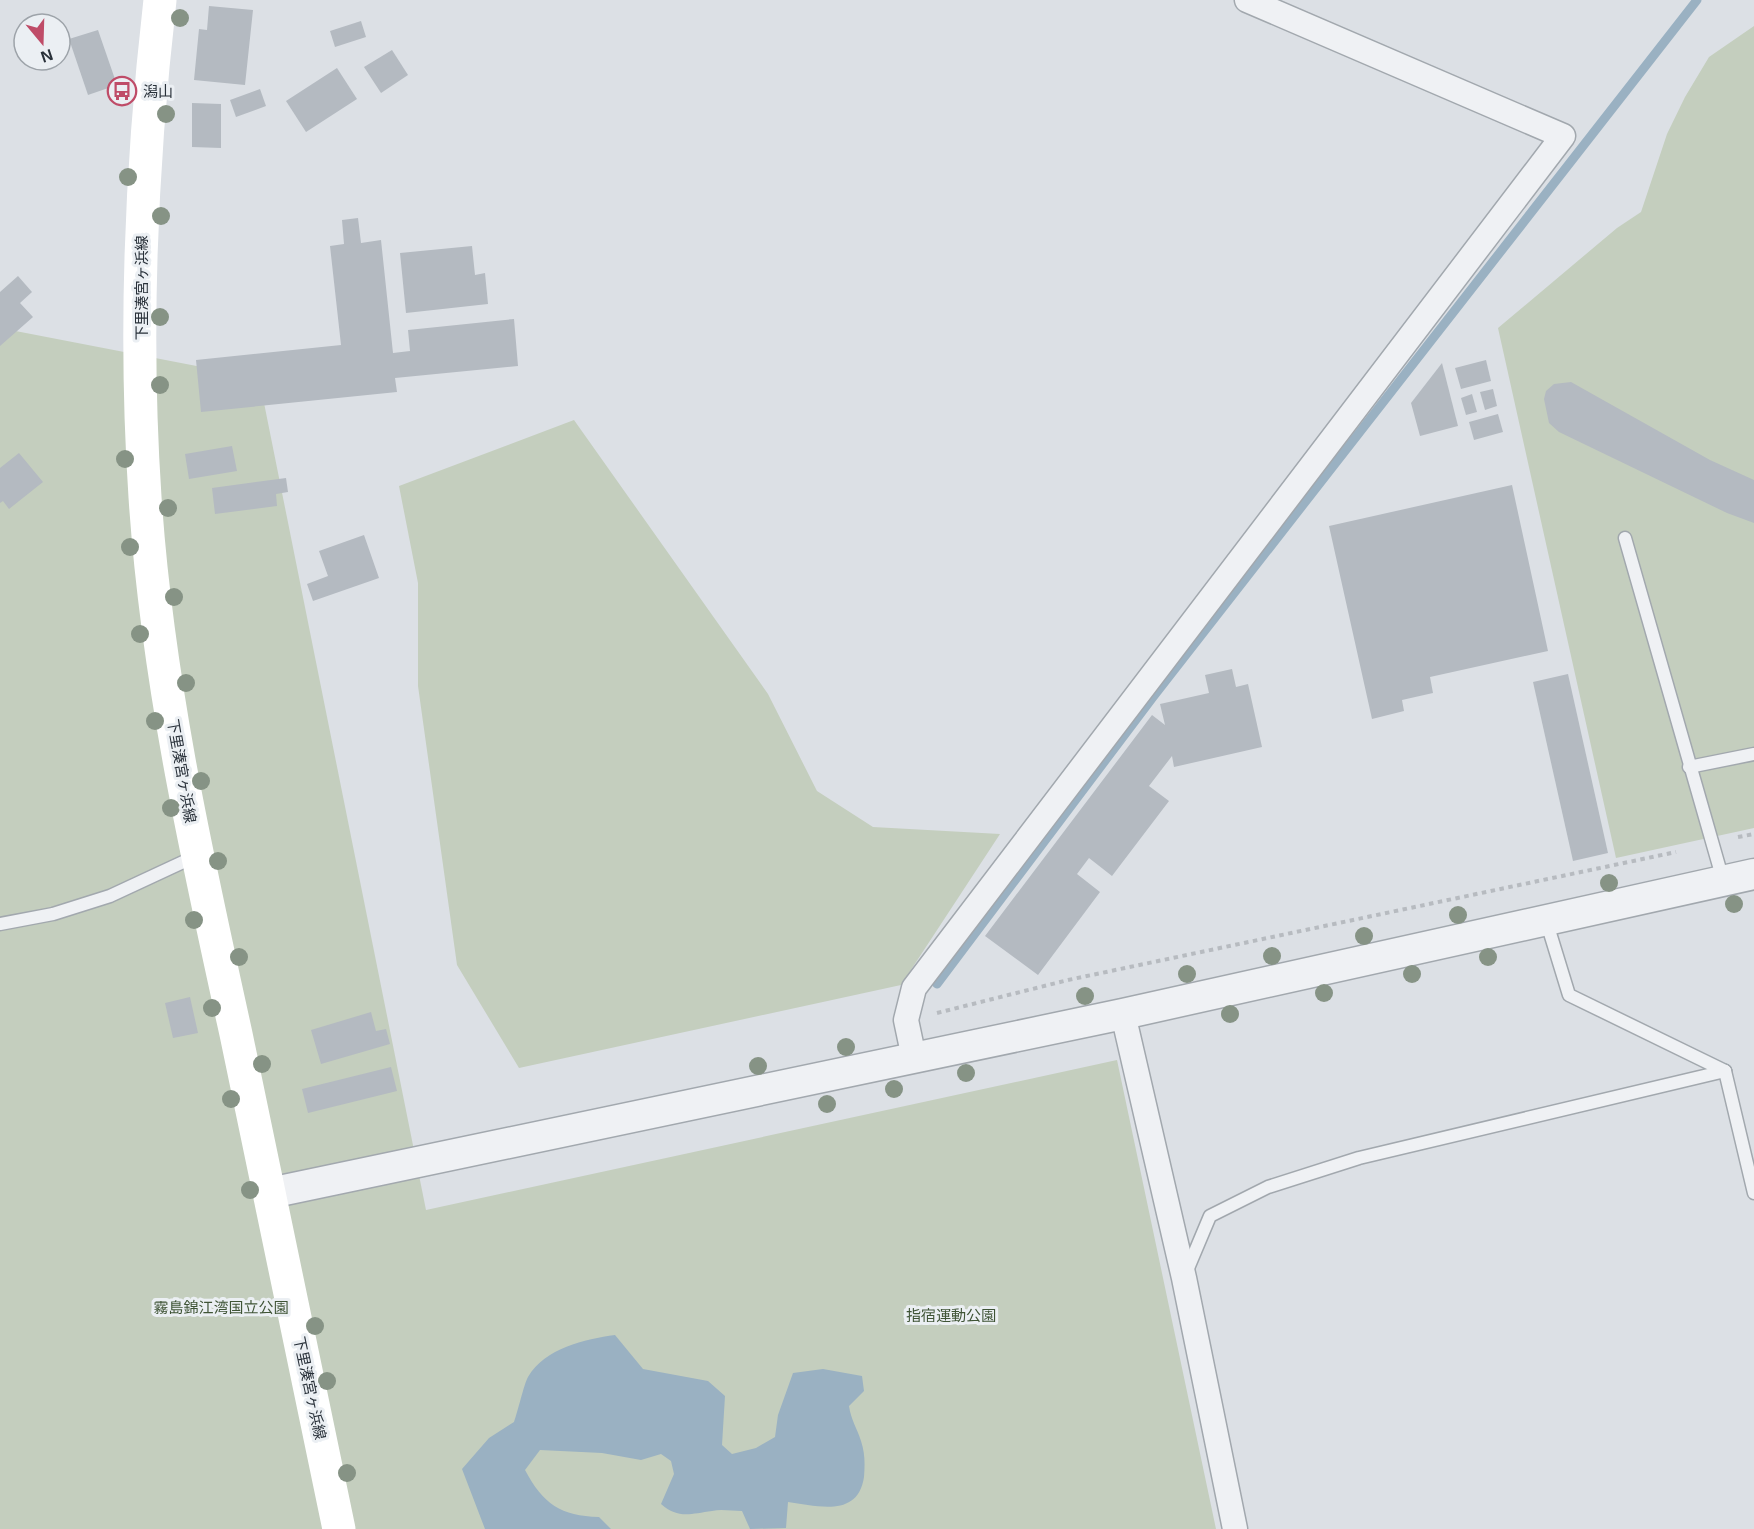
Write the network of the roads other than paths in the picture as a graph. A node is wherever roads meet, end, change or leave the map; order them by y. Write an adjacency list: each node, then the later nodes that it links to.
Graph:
1 (160, 0): 6 (main road, 下里湊宮ヶ浜線)
2 (1247, 0): 12 (street)
3 (1625, 538): 5 (lane)
4 (1754, 754): 5 (lane)
5 (1689, 767): 8 (lane)
6 (197, 855): 10 (lane); 14 (main road, 下里湊宮ヶ浜線)
7 (1754, 874): 8 (street)
8 (1724, 880): 9 (street)
9 (1546, 920): 11 (street); 13 (lane)
10 (0, 924)
11 (1123, 1014): 12 (street); 16 (street)
12 (914, 1058): 14 (street)
13 (1725, 1071): 15 (lane); 16 (lane)
14 (270, 1193): 17 (main road, 下里湊宮ヶ浜線)
15 (1754, 1193)
16 (1184, 1278): 18 (street)
17 (339, 1529)
18 (1236, 1529)

